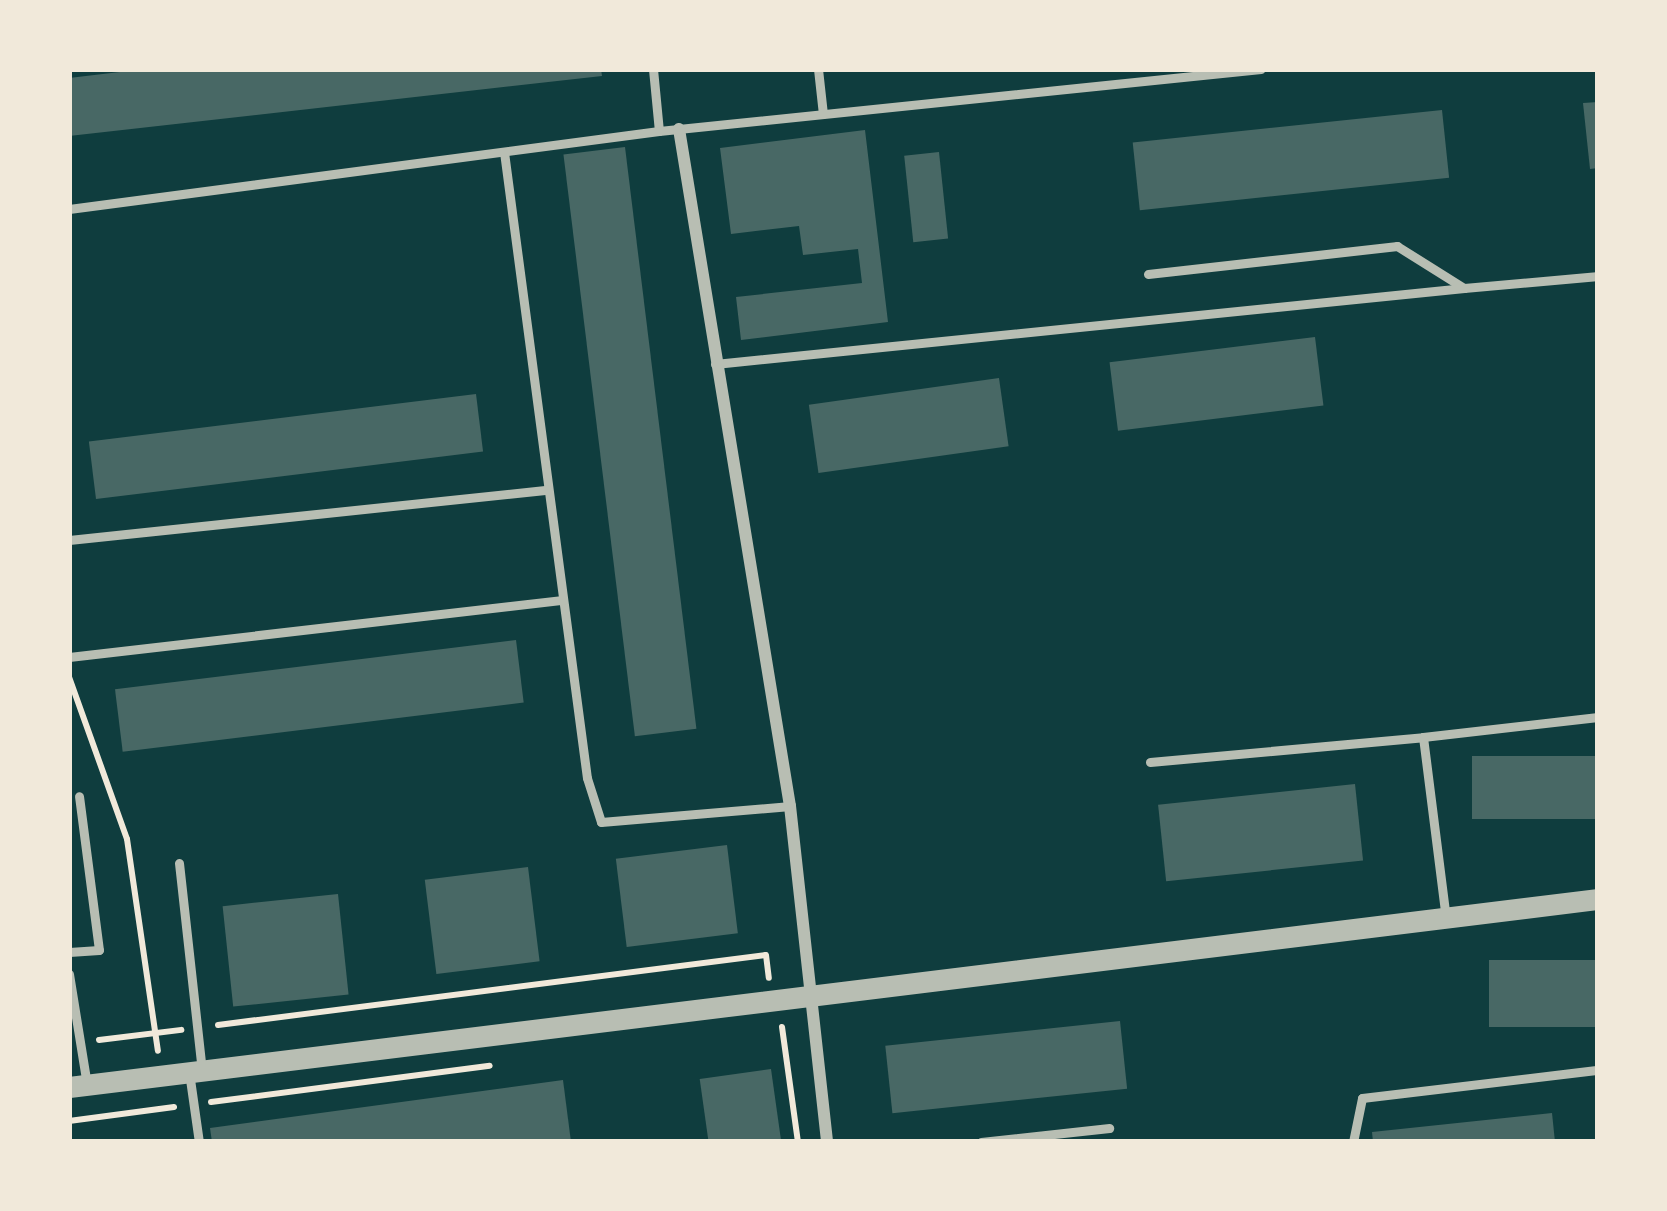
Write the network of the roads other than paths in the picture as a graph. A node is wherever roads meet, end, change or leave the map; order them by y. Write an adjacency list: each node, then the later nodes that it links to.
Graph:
1 (653, 69): 6 (lane)
2 (818, 69): 4 (lane)
3 (1261, 69): 4 (lane)
4 (823, 114): 5 (lane)
5 (679, 129): 6 (lane); 12 (street)
6 (659, 131): 7 (lane)
7 (504, 152): 8 (lane); 13 (lane)
8 (69, 209)
9 (1148, 274): 11 (lane)
10 (1598, 276): 11 (lane)
11 (1464, 288): 12 (lane)
12 (715, 364): 21 (street)
13 (547, 490): 14 (lane); 15 (lane)
14 (69, 540)
15 (563, 600): 16 (lane); 21 (lane)
16 (69, 657)
17 (1598, 717): 18 (lane)
18 (1424, 737): 19 (lane); 24 (lane)
19 (1150, 762)
20 (79, 796): 25 (lane)
21 (790, 806): 27 (street)
22 (179, 863): 29 (lane)
23 (1598, 899): 24 (street)
24 (1446, 918): 27 (street)
25 (69, 952)
26 (69, 974): 30 (lane)
27 (811, 996): 29 (street); 33 (street)
28 (1598, 1070): 36 (lane)
29 (196, 1072): 30 (street); 32 (lane)
30 (78, 1086)
31 (1109, 1128): 35 (lane)
32 (200, 1142)
33 (827, 1142)
34 (981, 1142): 35 (lane)
35 (990, 1142)
36 (1353, 1142)

